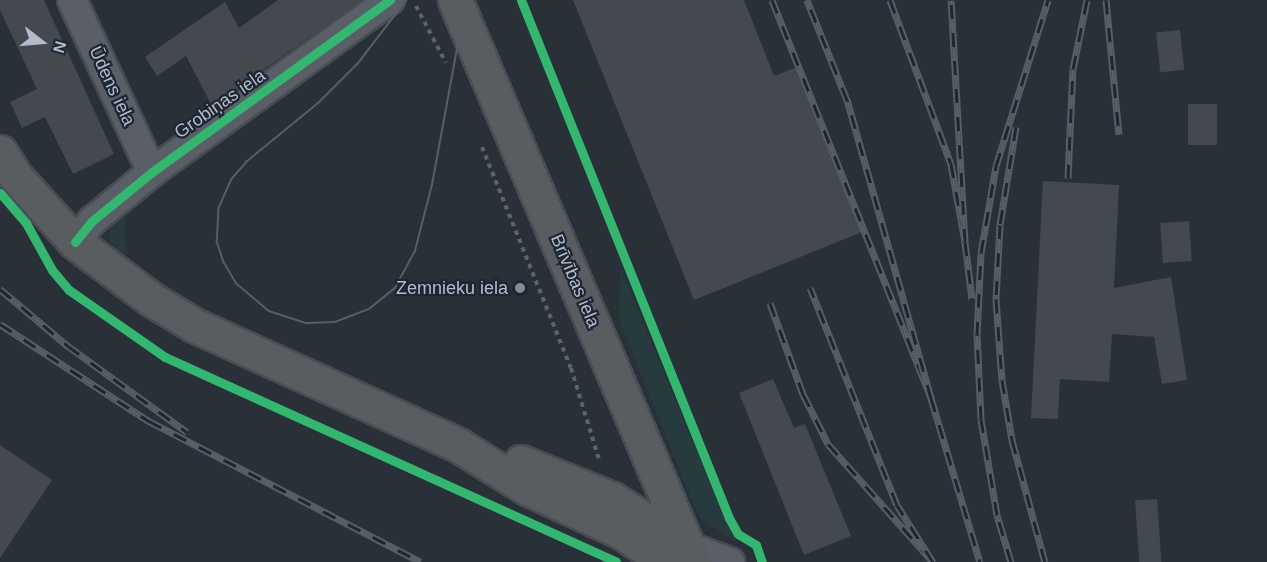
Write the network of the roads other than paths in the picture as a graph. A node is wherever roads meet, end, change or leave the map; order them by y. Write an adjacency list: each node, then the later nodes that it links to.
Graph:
1 (72, 0): 5 (street, Ūdens iela)
2 (390, 0): 5 (street, Grobiņas iela)
3 (455, 0): 9 (highway, Brīvības iela)
4 (0, 152): 6 (highway)
5 (152, 172): 6 (street, Grobiņas iela)
6 (75, 242): 7 (highway)
7 (459, 445): 8 (highway); 9 (highway)
8 (655, 557)
9 (689, 557): 10 (street)
10 (730, 562)

